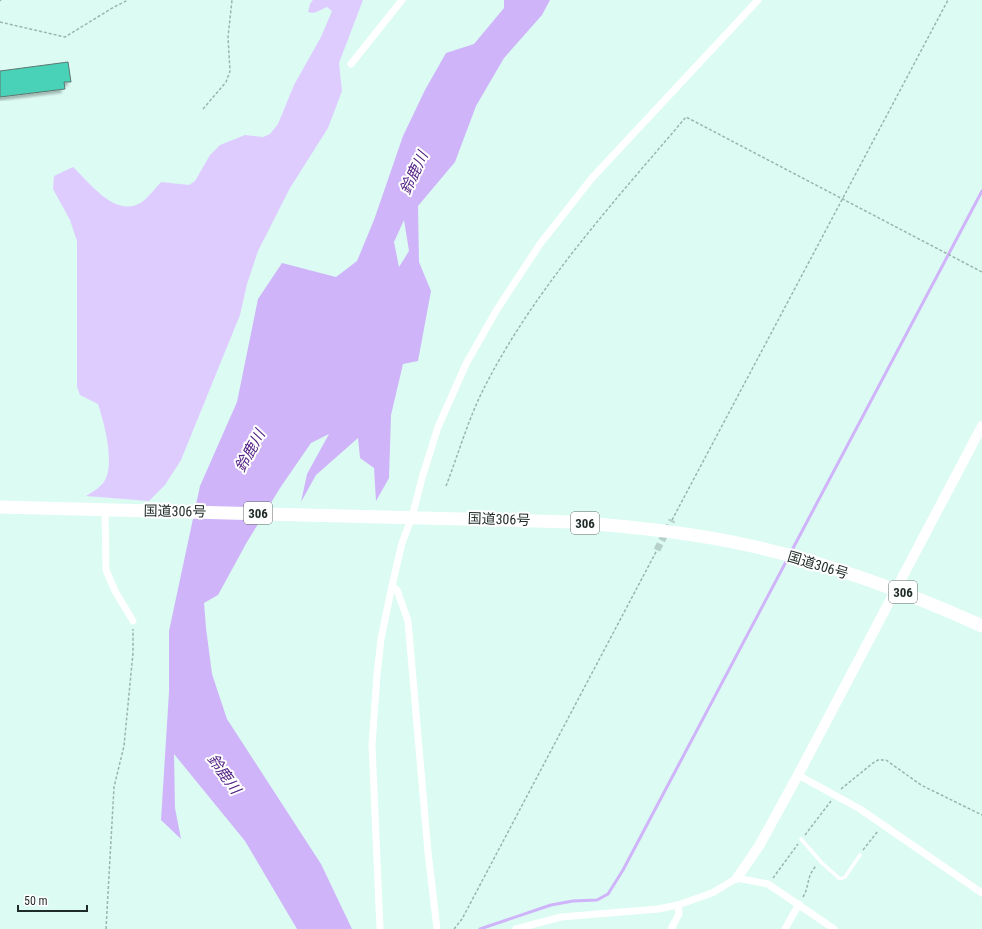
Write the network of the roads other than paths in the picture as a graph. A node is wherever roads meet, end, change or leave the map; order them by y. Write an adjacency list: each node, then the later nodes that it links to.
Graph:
1 (402, 0): 3 (street)
2 (758, 0): 7 (street)
3 (351, 64)
4 (982, 426): 9 (street)
5 (0, 507): 6 (highway, 国道306号 / 306)
6 (104, 509): 7 (highway, 国道306号 / 306); 10 (street)
7 (407, 517): 8 (street); 9 (highway, 国道306号 / 306)
8 (392, 586): 19 (street); 20 (street)
9 (895, 589): 11 (highway, 国道306号 / 306); 12 (street)
10 (133, 621)
11 (982, 626)
12 (798, 775): 15 (street); 16 (street)
13 (802, 839): 14 (lane)
14 (860, 855)
15 (737, 878): 17 (street); 18 (street)
16 (982, 893)
17 (799, 904): 23 (street); 24 (street)
18 (678, 905): 21 (street); 22 (street)
19 (380, 929)
20 (437, 929)
21 (516, 929)
22 (671, 929)
23 (785, 929)
24 (834, 929)

